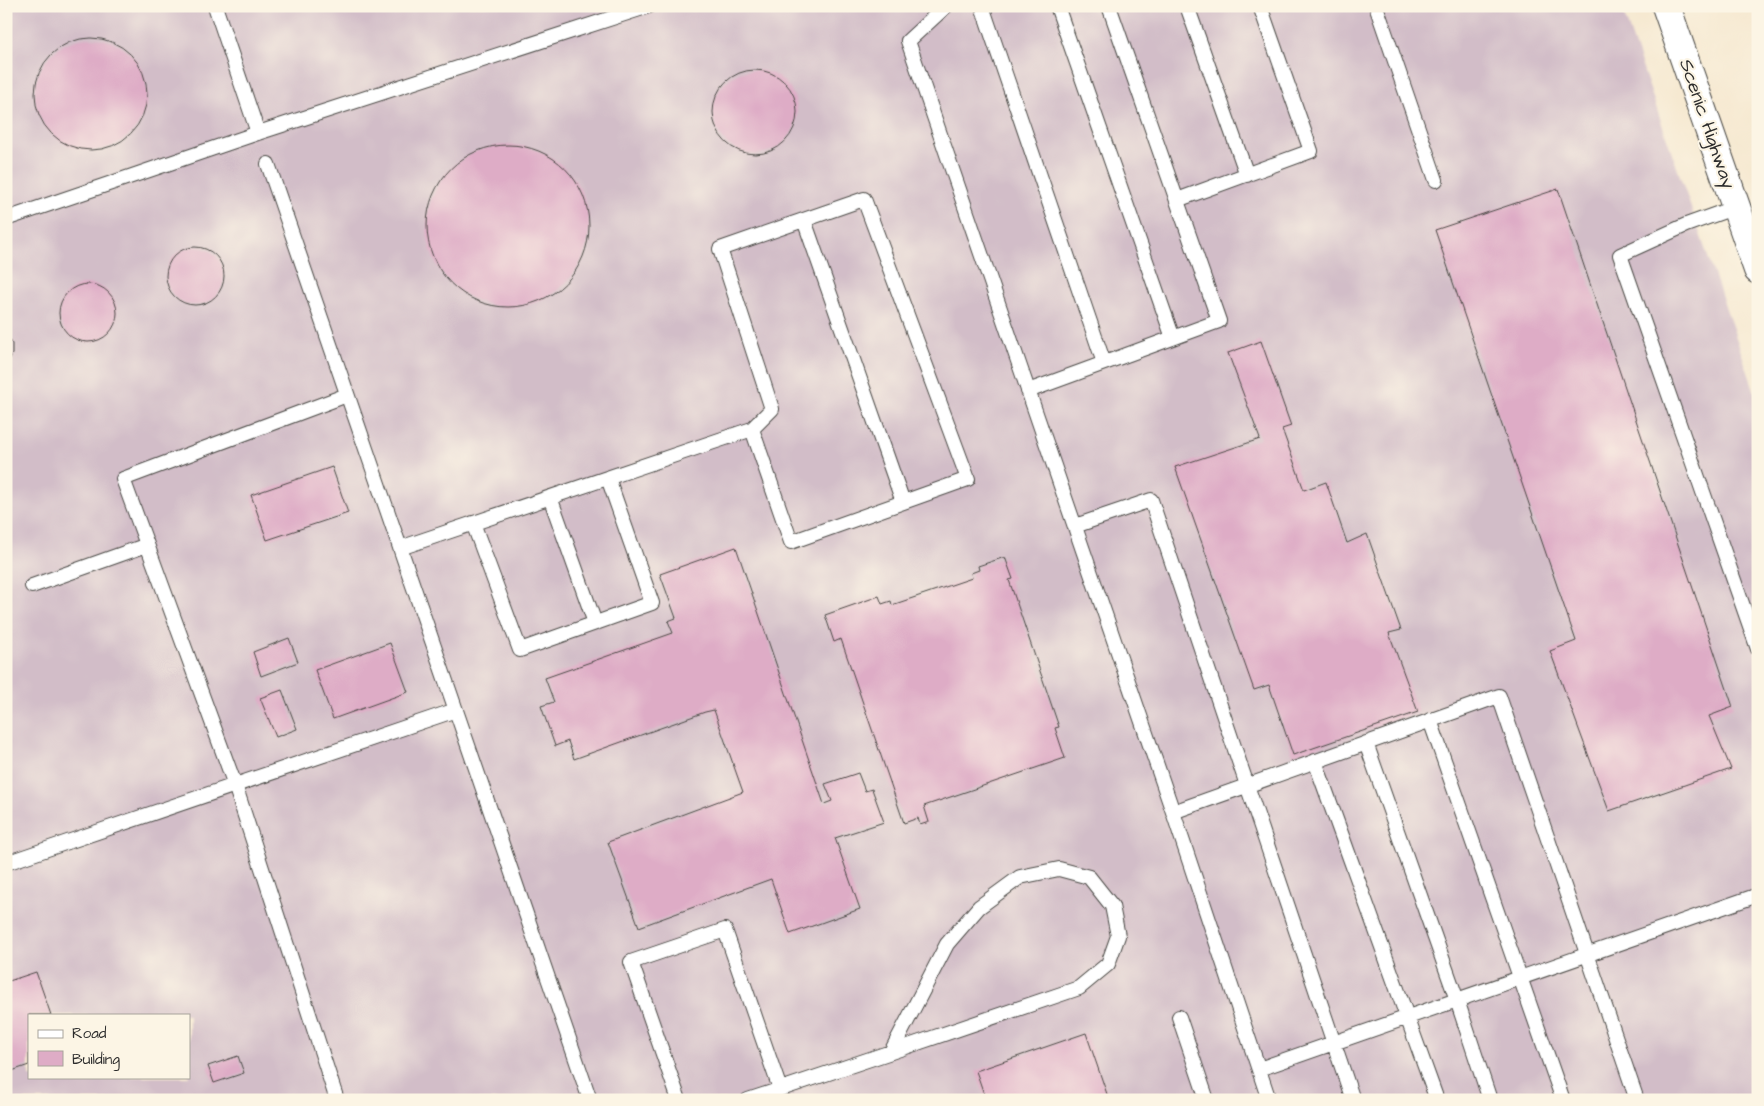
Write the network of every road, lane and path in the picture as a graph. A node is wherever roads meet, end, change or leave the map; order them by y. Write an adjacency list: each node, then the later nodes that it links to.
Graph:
1 (215, 6): 11 (lane)
2 (649, 6): 11 (lane)
3 (946, 6): 22 (lane)
4 (982, 6): 21 (lane)
5 (1058, 6): 20 (lane)
6 (1109, 6): 15 (lane)
7 (1187, 6): 13 (lane)
8 (1260, 6): 13 (lane)
9 (1376, 6): 14 (lane)
10 (1666, 6): 16 (main road, Scenic Highway)
11 (258, 133): 17 (lane)
12 (268, 164): 23 (lane)
13 (1247, 175): 15 (lane)
14 (1436, 180)
15 (1177, 200): 20 (lane)
16 (1736, 207): 19 (main road, Scenic Highway); 34 (lane)
17 (6, 219)
18 (804, 220): 24 (lane); 27 (lane); 27 (lane)
19 (1758, 270)
20 (1173, 338): 21 (lane)
21 (1104, 363): 22 (lane)
22 (1028, 391): 29 (lane)
23 (347, 395): 30 (lane); 31 (lane)
24 (752, 430): 25 (lane); 27 (lane)
25 (608, 478): 26 (lane); 33 (lane)
26 (550, 497): 28 (lane); 33 (lane)
27 (903, 502)
28 (474, 523): 31 (lane); 33 (lane)
29 (1075, 526): 40 (lane); 41 (lane)
30 (147, 545): 32 (lane); 39 (lane)
31 (400, 548): 35 (lane)
32 (32, 586)
33 (596, 623)
34 (1758, 649)
35 (456, 710): 39 (lane); 55 (lane)
36 (1430, 720): 37 (lane); 44 (lane); 45 (lane)
37 (1366, 743): 38 (lane); 46 (lane)
38 (1315, 761): 40 (lane); 48 (lane)
39 (234, 785): 42 (lane); 54 (lane)
40 (1248, 785): 41 (lane); 49 (lane)
41 (1173, 812): 51 (lane)
42 (6, 863)
43 (1758, 895): 44 (lane)
44 (1586, 954): 45 (lane); 63 (lane)
45 (1520, 977): 46 (lane); 62 (lane)
46 (1457, 1000): 48 (lane); 61 (lane)
47 (1179, 1017): 58 (lane)
48 (1407, 1018): 49 (lane); 60 (lane)
49 (1333, 1043): 51 (lane); 59 (lane)
50 (891, 1052): 50 (lane); 52 (lane)
51 (1259, 1069): 53 (lane)
52 (780, 1089): 56 (lane); 57 (lane)
53 (1265, 1099)
54 (337, 1100)
55 (590, 1100)
56 (679, 1100)
57 (748, 1100)
58 (1207, 1100)
59 (1353, 1100)
60 (1436, 1100)
61 (1490, 1100)
62 (1563, 1100)
63 (1637, 1100)

